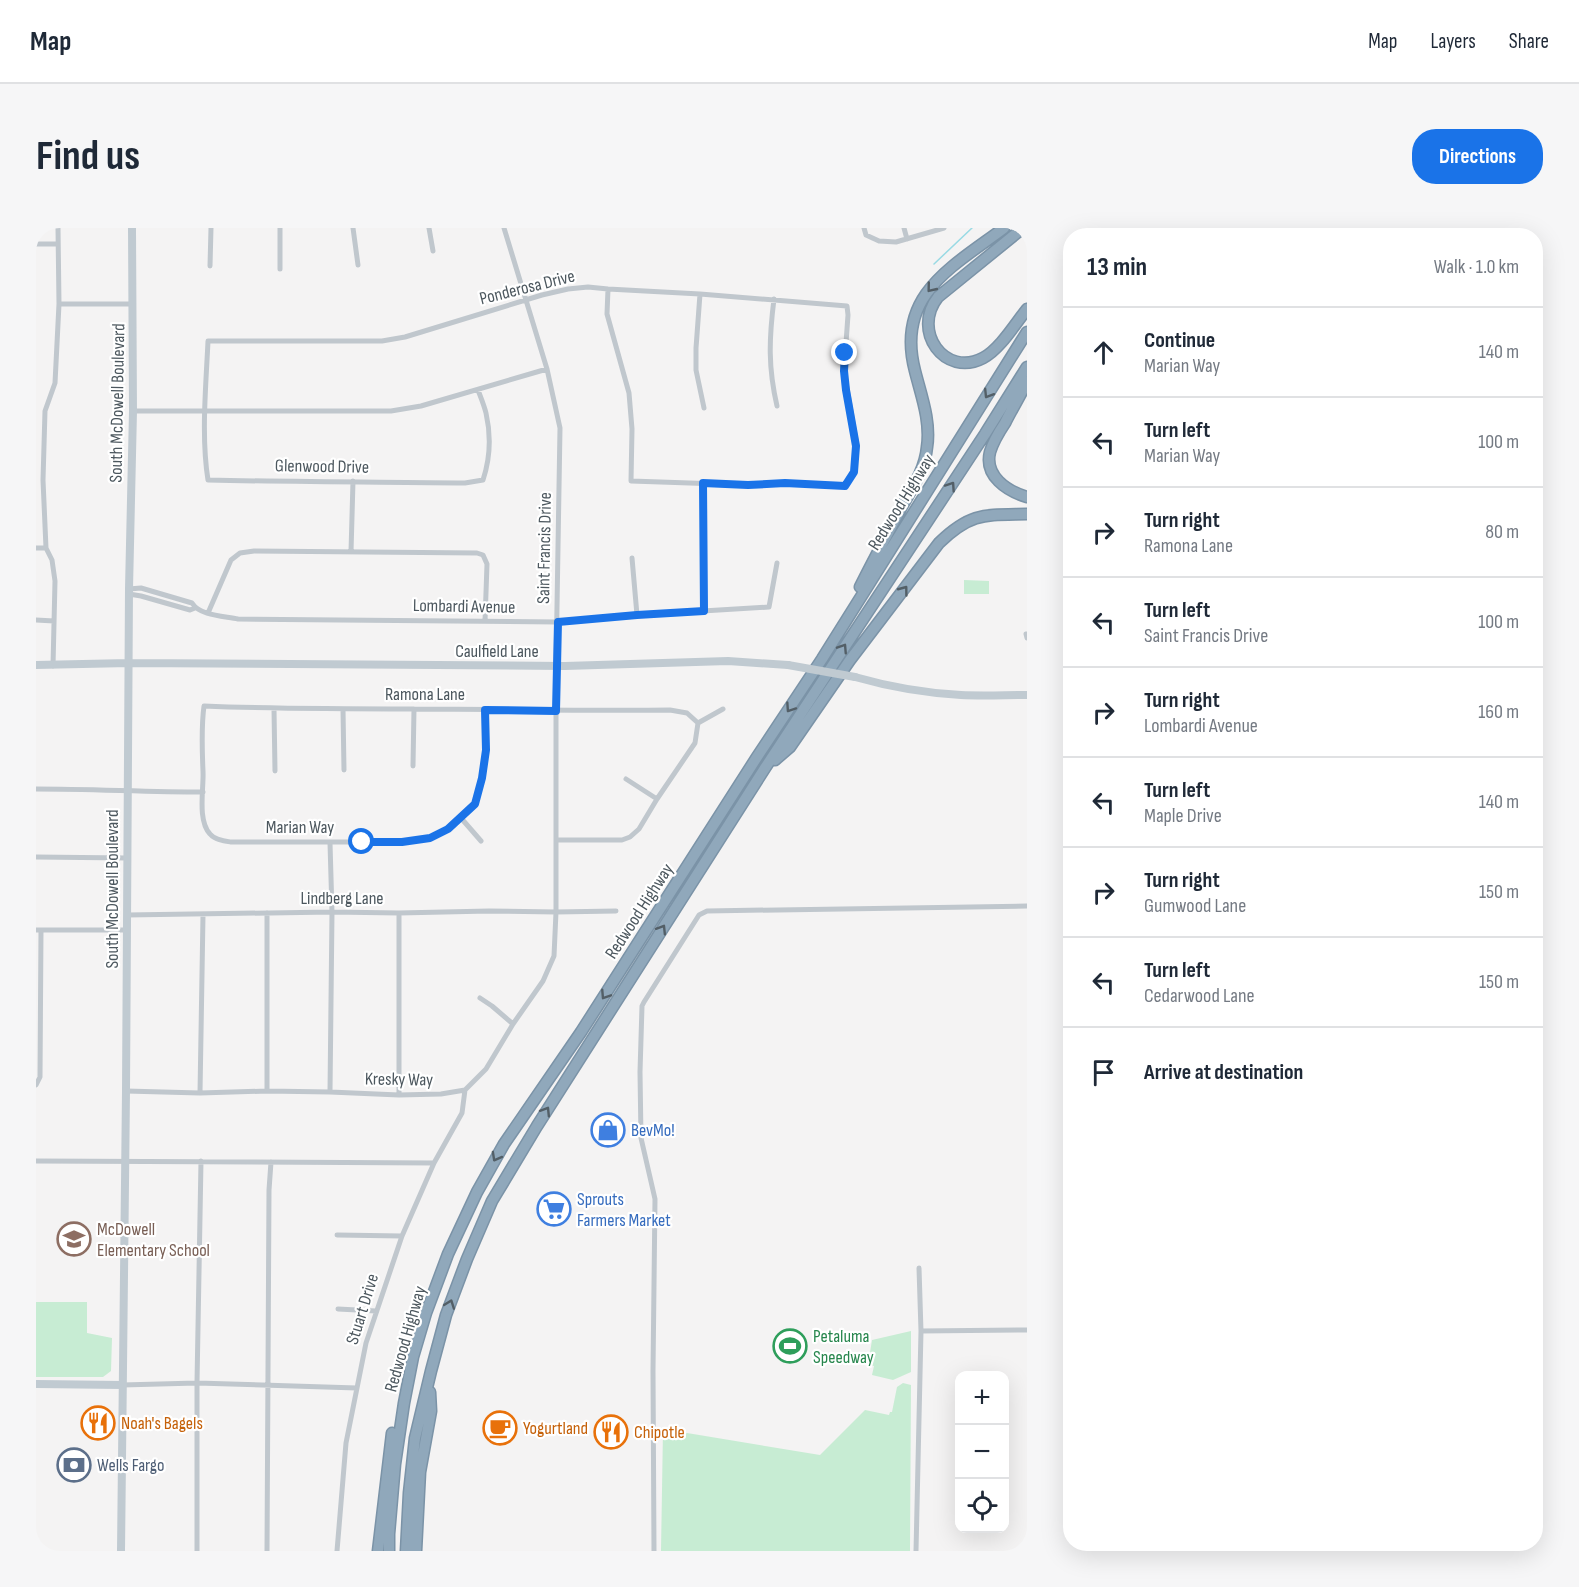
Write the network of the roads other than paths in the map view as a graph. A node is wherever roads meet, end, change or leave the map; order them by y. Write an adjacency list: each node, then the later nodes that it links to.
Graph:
1 (58, 228): 15 (street)
2 (132, 228): 25 (main road, South McDowell Boulevard)
3 (211, 228): 18 (street)
4 (280, 228): 19 (street)
5 (353, 228): 17 (street)
6 (429, 228): 16 (street)
7 (504, 228): 23 (street, Saint Francis Drive)
8 (864, 228): 13 (street)
9 (904, 228): 13 (street)
10 (944, 228): 13 (street)
11 (1004, 228): 57 (highway, one-way to 57)
12 (1023, 228): 26 (highway)
13 (907, 239)
14 (36, 244): 15 (street)
15 (58, 244): 24 (street)
16 (433, 251)
17 (358, 265)
18 (210, 266)
19 (280, 268)
20 (608, 289): 21 (street, Ponderosa Drive); 23 (street, Ponderosa Drive); 41 (street)
21 (700, 294): 22 (street, Ponderosa Drive); 34 (street)
22 (774, 300): 33 (street); 41 (street, Ponderosa Drive)
23 (526, 301): 28 (street, Ponderosa Drive); 30 (street, Saint Francis Drive)
24 (59, 304): 25 (street); 36 (street)
25 (133, 304): 37 (main road, South McDowell Boulevard)
26 (1027, 309)
27 (1027, 332): 57 (highway, Redwood Highway, one-way to 57)
28 (208, 341): 38 (street, Glenwood Drive)
29 (1027, 367): 71 (highway, Redwood Highway, one-way to 29)
30 (547, 369): 32 (street); 56 (street, Saint Francis Drive)
31 (1027, 382): 42 (highway)
32 (478, 390): 38 (street); 40 (street, Glenwood Drive)
33 (777, 406)
34 (704, 408)
35 (37, 411): 36 (street)
36 (45, 411): 39 (street)
37 (133, 411): 38 (street); 49 (main road, South McDowell Boulevard)
38 (206, 411): 40 (street, Glenwood Drive)
39 (40, 480): 45 (street)
40 (353, 482): 46 (street)
41 (703, 483): 50 (street)
42 (1027, 497)
43 (1027, 514): 71 (highway, one-way to 43)
44 (36, 548): 45 (street)
45 (46, 548): 54 (street)
46 (351, 552): 51 (street); 55 (street)
47 (632, 558): 52 (street)
48 (777, 563): 50 (street, Lombardi Avenue)
49 (129, 591): 51 (street, Lombardi Avenue); 58 (main road, South McDowell Boulevard)
50 (704, 611): 52 (street, Lombardi Avenue)
51 (208, 614): 55 (street, Lombardi Avenue)
52 (637, 615): 56 (street, Lombardi Avenue)
53 (36, 620): 54 (street)
54 (54, 621): 60 (street)
55 (485, 621): 56 (street, Lombardi Avenue)
56 (558, 622): 61 (street, Saint Francis Drive)
57 (822, 659): 123 (highway, Redwood Highway, one-way to 123)
58 (129, 663): 60 (main road, Caulfield Lane); 61 (main road, Caulfield Lane); 76 (main road, South McDowell Boulevard)
59 (36, 665): 60 (main road, Caulfield Lane)
60 (52, 666)
61 (556, 666): 62 (main road, Caulfield Lane, bridge); 68 (street, Saint Francis Drive)
62 (1027, 695)
63 (274, 709): 64 (street, Ramona Lane); 73 (street); 77 (street, Ramona Lane)
64 (343, 709): 65 (street, Ramona Lane); 72 (street)
65 (414, 709): 67 (street, Ramona Lane); 70 (street)
66 (723, 709): 69 (street)
67 (485, 710): 68 (street, Ramona Lane); 79 (street, Marian Way)
68 (556, 711): 69 (street, Ramona Lane); 80 (street, Saint Francis Drive)
69 (698, 723): 78 (street)
70 (413, 766)
71 (765, 768): 117 (highway, Redwood Highway, one-way to 71)
72 (344, 770)
73 (275, 771)
74 (626, 779): 78 (street)
75 (36, 789): 76 (street)
76 (128, 792): 77 (street); 84 (main road, South McDowell Boulevard)
77 (203, 792): 82 (street, Marian Way)
78 (657, 799): 80 (street)
79 (461, 818): 81 (street); 82 (street, Marian Way)
80 (556, 840): 88 (street, Saint Francis Drive)
81 (481, 841)
82 (330, 843): 87 (street)
83 (36, 857): 84 (street)
84 (127, 858): 91 (main road, South McDowell Boulevard)
85 (1027, 906): 132 (street)
86 (616, 910): 88 (street, Lindberg Lane)
87 (332, 912): 89 (street, Lindberg Lane); 90 (street, Lindberg Lane); 102 (street)
88 (556, 912): 90 (street, Lindberg Lane); 97 (street)
89 (267, 913): 92 (street, Lindberg Lane); 99 (street)
90 (399, 914): 104 (street)
91 (127, 915): 92 (street, Lindberg Lane); 94 (main road, South McDowell Boulevard)
92 (203, 915): 103 (street)
93 (39, 930): 94 (street); 96 (street)
94 (127, 930): 101 (main road, South McDowell Boulevard)
95 (480, 998): 97 (street)
96 (38, 999): 98 (street)
97 (513, 1024): 100 (street)
98 (36, 1085)
99 (267, 1090): 102 (street, Kresky Way); 103 (street, Kresky Way)
100 (465, 1090): 104 (street, Kresky Way); 109 (street, Stuart Drive)
101 (126, 1091): 103 (street, Kresky Way); 107 (main road, South McDowell Boulevard)
102 (330, 1092): 104 (street, Kresky Way)
103 (200, 1093)
104 (399, 1095)
105 (36, 1161): 107 (street)
106 (201, 1161): 107 (street); 108 (street); 118 (street)
107 (125, 1162): 120 (main road, South McDowell Boulevard)
108 (271, 1162): 109 (street); 121 (street)
109 (435, 1163): 111 (street, Stuart Drive)
110 (337, 1235): 111 (street)
111 (402, 1236): 114 (street, Stuart Drive)
112 (919, 1268): 116 (street)
113 (338, 1309): 114 (street)
114 (376, 1311): 122 (street, Stuart Drive)
115 (1027, 1330): 116 (street)
116 (921, 1331): 133 (street)
117 (429, 1380): 130 (highway, Redwood Highway); 131 (highway)
118 (197, 1383): 120 (street); 121 (street); 125 (street)
119 (36, 1384): 120 (main road)
120 (122, 1385): 124 (main road, South McDowell Boulevard)
121 (269, 1385): 122 (street); 126 (street)
122 (357, 1388): 127 (street, Stuart Drive)
123 (404, 1403): 128 (highway); 129 (highway, Redwood Highway)
124 (121, 1551)
125 (197, 1551)
126 (267, 1551)
127 (337, 1551)
128 (378, 1551)
129 (389, 1551)
130 (406, 1551)
131 (416, 1551)
132 (654, 1551)
133 (916, 1551)

